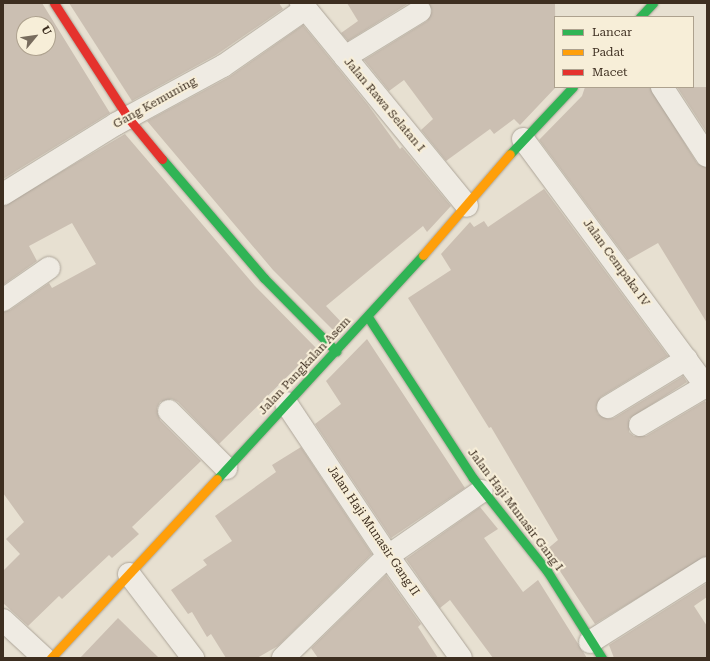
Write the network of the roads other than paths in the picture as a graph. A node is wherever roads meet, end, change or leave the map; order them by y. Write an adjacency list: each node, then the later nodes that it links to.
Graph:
1 (54, 3): 9 (street)
2 (653, 3): 5 (street)
3 (303, 6): 6 (street, Jalan Rawa Selatan I); 9 (street, Gang Kemuning)
4 (420, 11): 6 (street)
5 (641, 16)
6 (345, 57): 13 (street, Jalan Rawa Selatan I)
7 (572, 88): 10 (street, Jalan Pangkalan Asem)
8 (663, 88): 11 (street)
9 (129, 118): 12 (street, Gang Kemuning); 17 (street)
10 (523, 139): 13 (street, Jalan Pangkalan Asem); 18 (street, Jalan Cempaka IV)
11 (707, 156)
12 (3, 194)
13 (468, 206): 16 (street, Jalan Pangkalan Asem)
14 (49, 268): 15 (street)
15 (3, 300)
16 (368, 317): 17 (street, Jalan Pangkalan Asem); 25 (street, Jalan Haji Munasir Gang I)
17 (336, 351): 20 (street, Jalan Pangkalan Asem)
18 (687, 359): 19 (street, Jalan Cempaka IV); 21 (street)
19 (706, 387): 23 (street)
20 (286, 403): 24 (street, Jalan Pangkalan Asem); 26 (street, Jalan Haji Munasir Gang II)
21 (608, 406)
22 (169, 411): 24 (street)
23 (640, 425)
24 (226, 468): 28 (street, Jalan Pangkalan Asem)
25 (482, 490): 26 (street); 30 (street, Jalan Haji Munasir Gang I)
26 (388, 556): 34 (street); 35 (street, Jalan Haji Munasir Gang II)
27 (707, 568): 30 (street)
28 (129, 574): 32 (street, Jalan Pangkalan Asem); 33 (street)
29 (3, 620): 31 (street)
30 (596, 650)
31 (44, 658)
32 (51, 658)
33 (193, 658)
34 (282, 658)
35 (461, 658)

